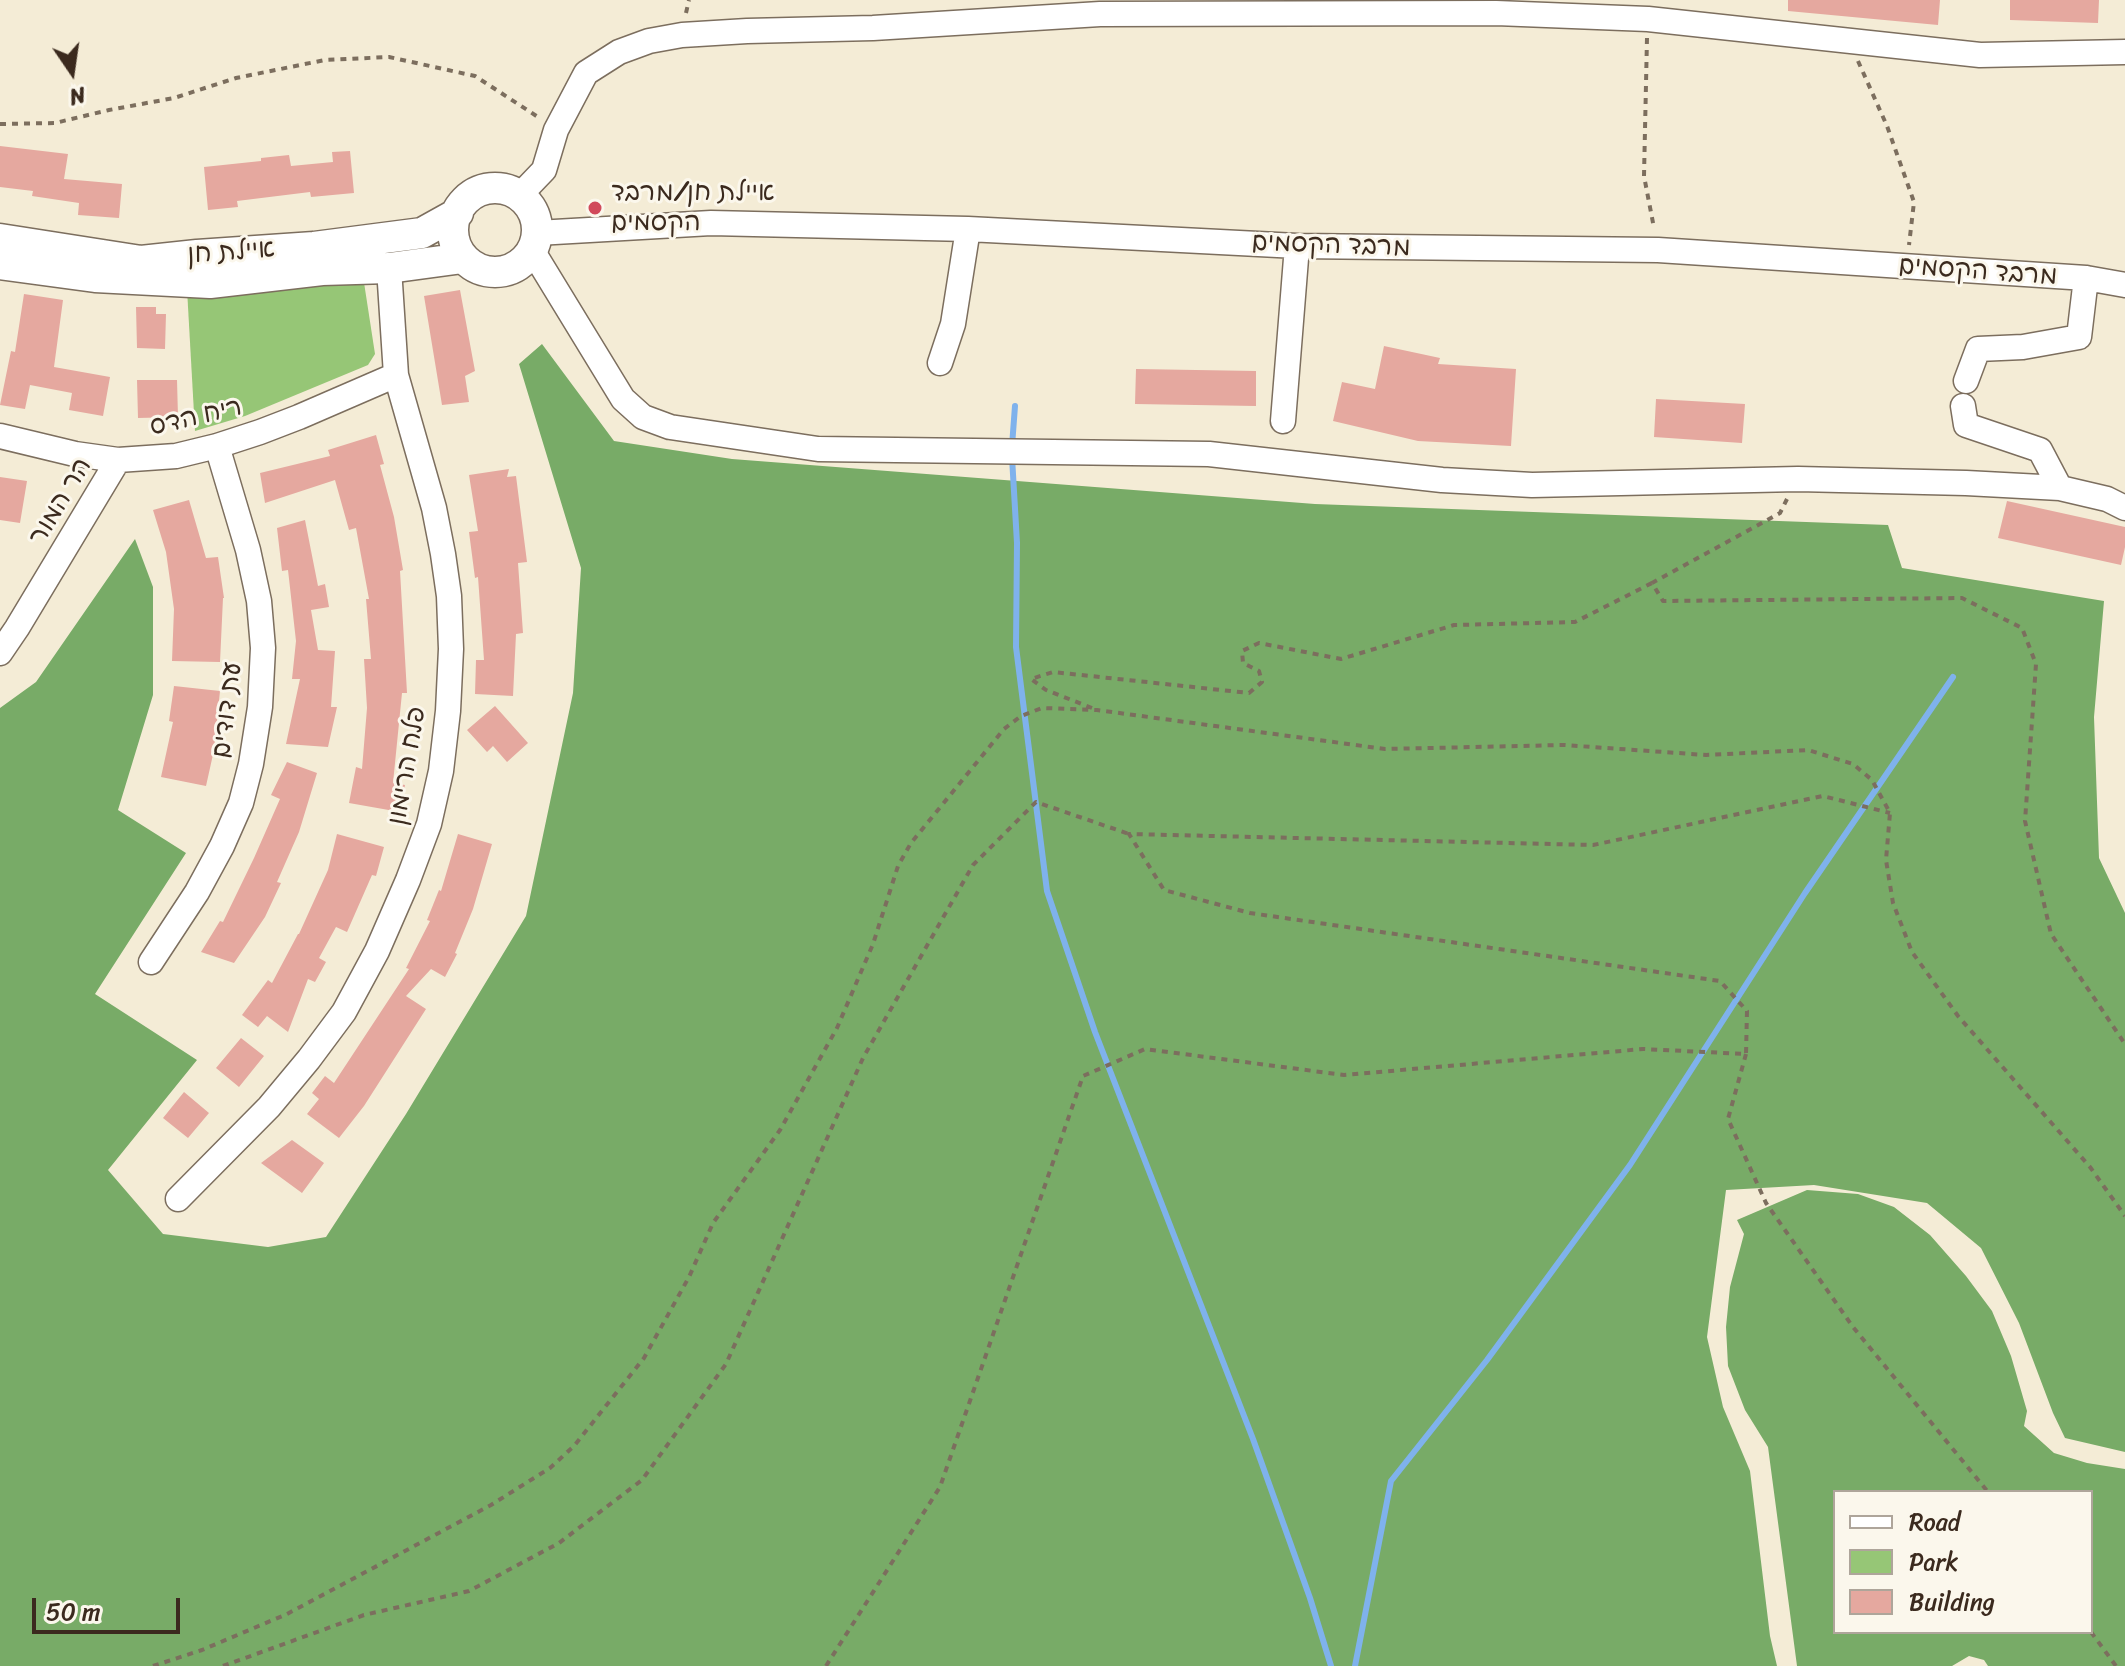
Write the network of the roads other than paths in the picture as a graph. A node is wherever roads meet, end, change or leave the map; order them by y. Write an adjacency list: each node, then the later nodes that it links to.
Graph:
1 (2125, 52): 2 (street)
2 (520, 195): 3 (street); 6 (street)
3 (458, 213): 5 (street, איילת חן); 8 (street)
4 (968, 229): 6 (street, מרבד הקסמים); 7 (street, מרבד הקסמים); 13 (street)
5 (0, 239)
6 (534, 241): 8 (street); 21 (street)
7 (1297, 246): 11 (street, מרבד הקסמים); 17 (street)
8 (463, 258): 10 (street)
9 (0, 264): 10 (street)
10 (389, 268): 14 (street, פלח הרימון)
11 (2086, 278): 12 (street, מרבד הקסמים); 15 (street)
12 (2125, 285)
13 (940, 363)
14 (396, 375): 19 (street, ריח הדס); 25 (street, פלח הרימון)
15 (1966, 381)
16 (1963, 406): 21 (street)
17 (1283, 421)
18 (0, 436): 20 (street, ריח הדס)
19 (217, 446): 20 (street, ריח הדס); 24 (street, עת דודים)
20 (118, 460): 23 (street, הר המור)
21 (2060, 488): 22 (street)
22 (2125, 508)
23 (0, 653)
24 (151, 962)
25 (178, 1199)

